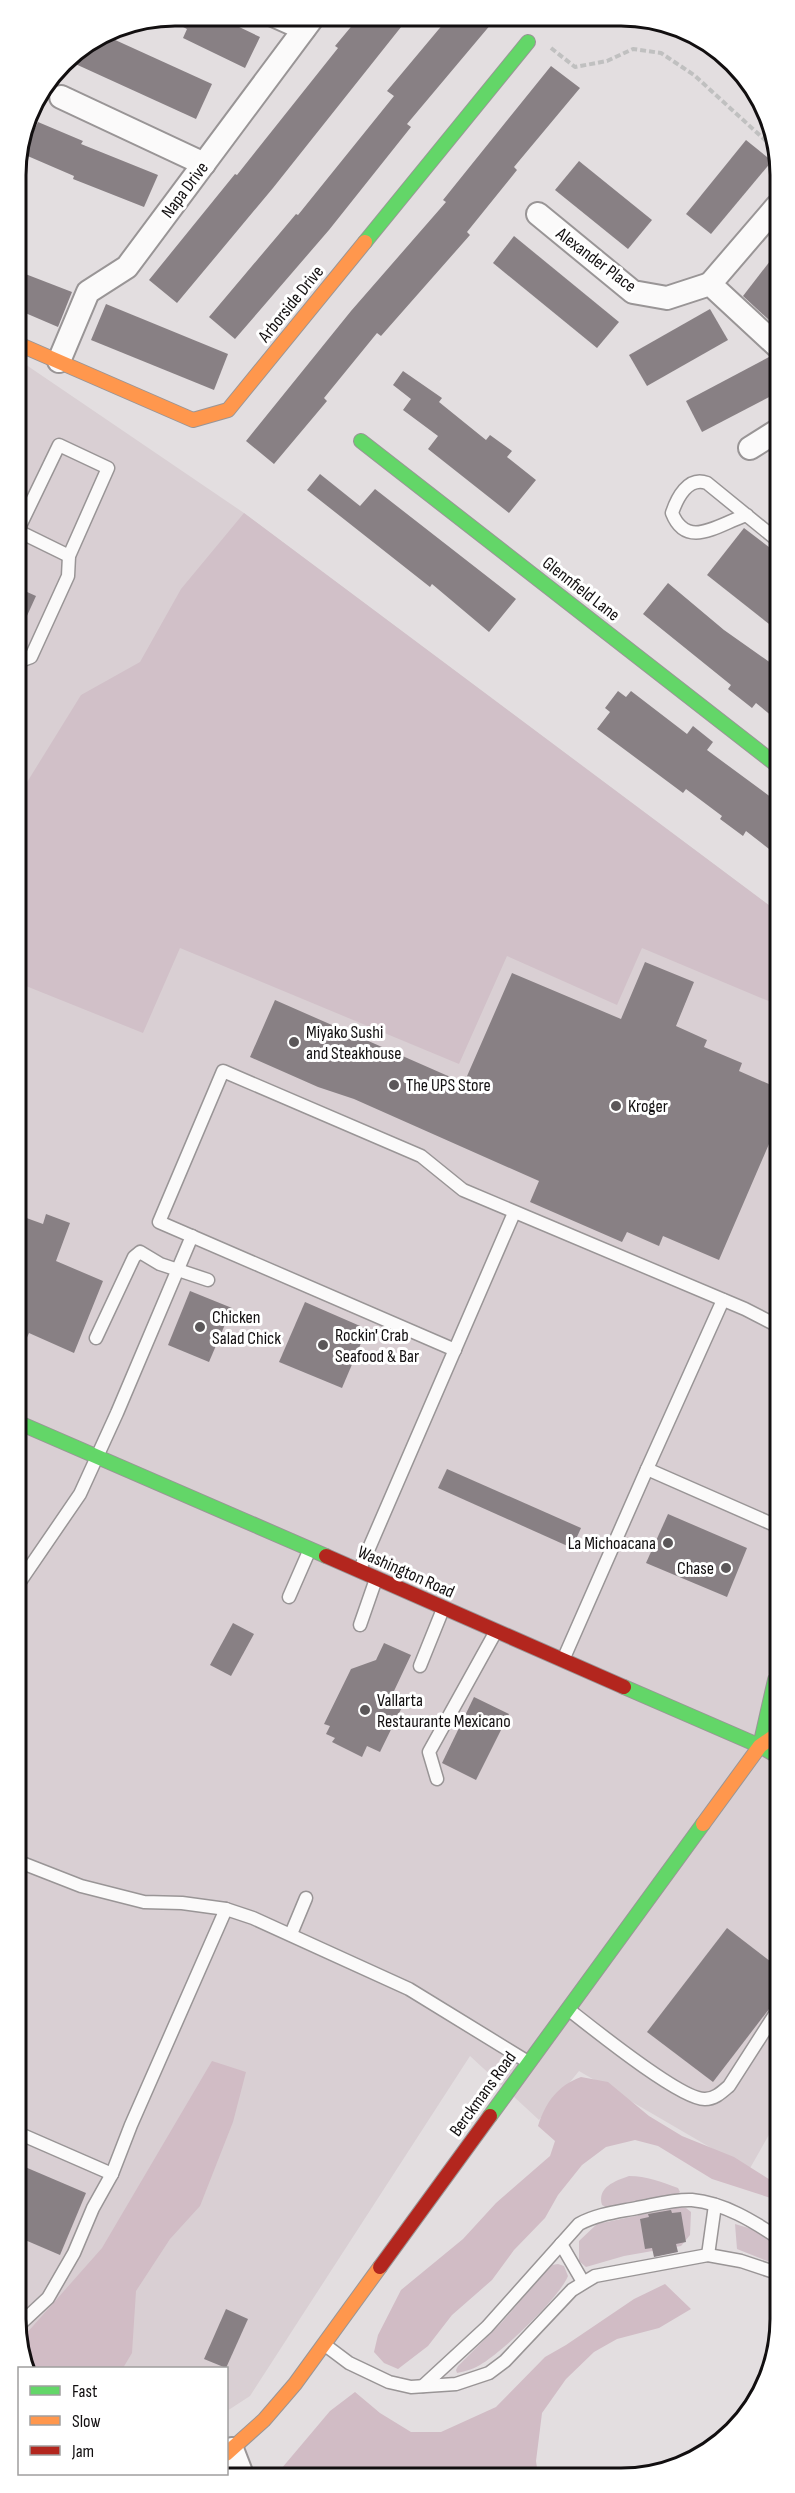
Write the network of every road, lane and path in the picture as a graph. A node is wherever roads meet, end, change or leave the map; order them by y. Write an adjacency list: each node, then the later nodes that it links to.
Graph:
1 (306, 26): 5 (street, Napa Drive)
2 (528, 42): 4 (path); 11 (main road, Arborside Drive)
3 (61, 97): 5 (street)
4 (766, 141)
5 (204, 164): 11 (street, Napa Drive)
6 (538, 214): 8 (street, Alexander Place)
7 (770, 214): 8 (street)
8 (710, 284): 9 (street)
9 (770, 339)
10 (26, 347): 11 (main road, Arborside Drive)
11 (59, 361)
12 (770, 435): 14 (street)
13 (361, 441): 21 (main road, Glennfield Lane)
14 (750, 448)
15 (26, 512): 19 (lane)
16 (747, 515): 16 (lane); 18 (lane)
17 (26, 534): 19 (lane)
18 (770, 534)
19 (69, 556): 20 (lane)
20 (26, 659)
21 (770, 760)
22 (514, 1213): 23 (lane); 26 (lane); 29 (lane)
23 (192, 1236): 24 (lane); 29 (lane)
24 (177, 1270): 25 (lane); 28 (lane); 31 (lane)
25 (208, 1280)
26 (723, 1300): 27 (lane); 32 (lane)
27 (769, 1322)
28 (96, 1338)
29 (455, 1350): 35 (lane)
30 (25, 1426): 31 (main road, Washington Road)
31 (96, 1456): 34 (main road, Washington Road); 36 (lane)
32 (647, 1469): 33 (lane); 42 (lane)
33 (769, 1523)
34 (310, 1548): 35 (main road, Washington Road); 38 (lane)
35 (360, 1571): 37 (main road, Washington Road)
36 (25, 1574)
37 (376, 1578): 39 (main road, Washington Road); 40 (lane)
38 (289, 1597)
39 (444, 1608): 41 (main road, Washington Road); 43 (lane)
40 (360, 1625)
41 (495, 1631): 42 (main road, Washington Road); 48 (lane)
42 (562, 1660): 46 (main road, Washington Road)
43 (420, 1666)
44 (769, 1708): 46 (main road)
45 (769, 1740): 46 (main road)
46 (760, 1746): 47 (main road, Washington Road); 53 (main road, Berckmans Road)
47 (769, 1751)
48 (437, 1779)
49 (25, 1864): 51 (lane)
50 (306, 1898): 52 (lane)
51 (226, 1909): 52 (lane); 57 (lane)
52 (291, 1934): 55 (lane)
53 (567, 2008): 54 (lane); 55 (main road, Berckmans Road)
54 (769, 2023)
55 (528, 2062): 65 (main road, Berckmans Road)
56 (25, 2136): 57 (lane)
57 (112, 2174): 64 (lane)
58 (715, 2205): 59 (lane); 60 (lane); 61 (lane)
59 (769, 2232)
60 (561, 2244): 63 (lane); 66 (lane)
61 (708, 2254): 62 (lane); 63 (lane)
62 (769, 2270)
63 (583, 2282): 66 (lane)
64 (25, 2319)
65 (324, 2344): 66 (lane); 67 (main road, Berckmans Road)
66 (423, 2386)
67 (229, 2451): 68 (street)
68 (238, 2468)

